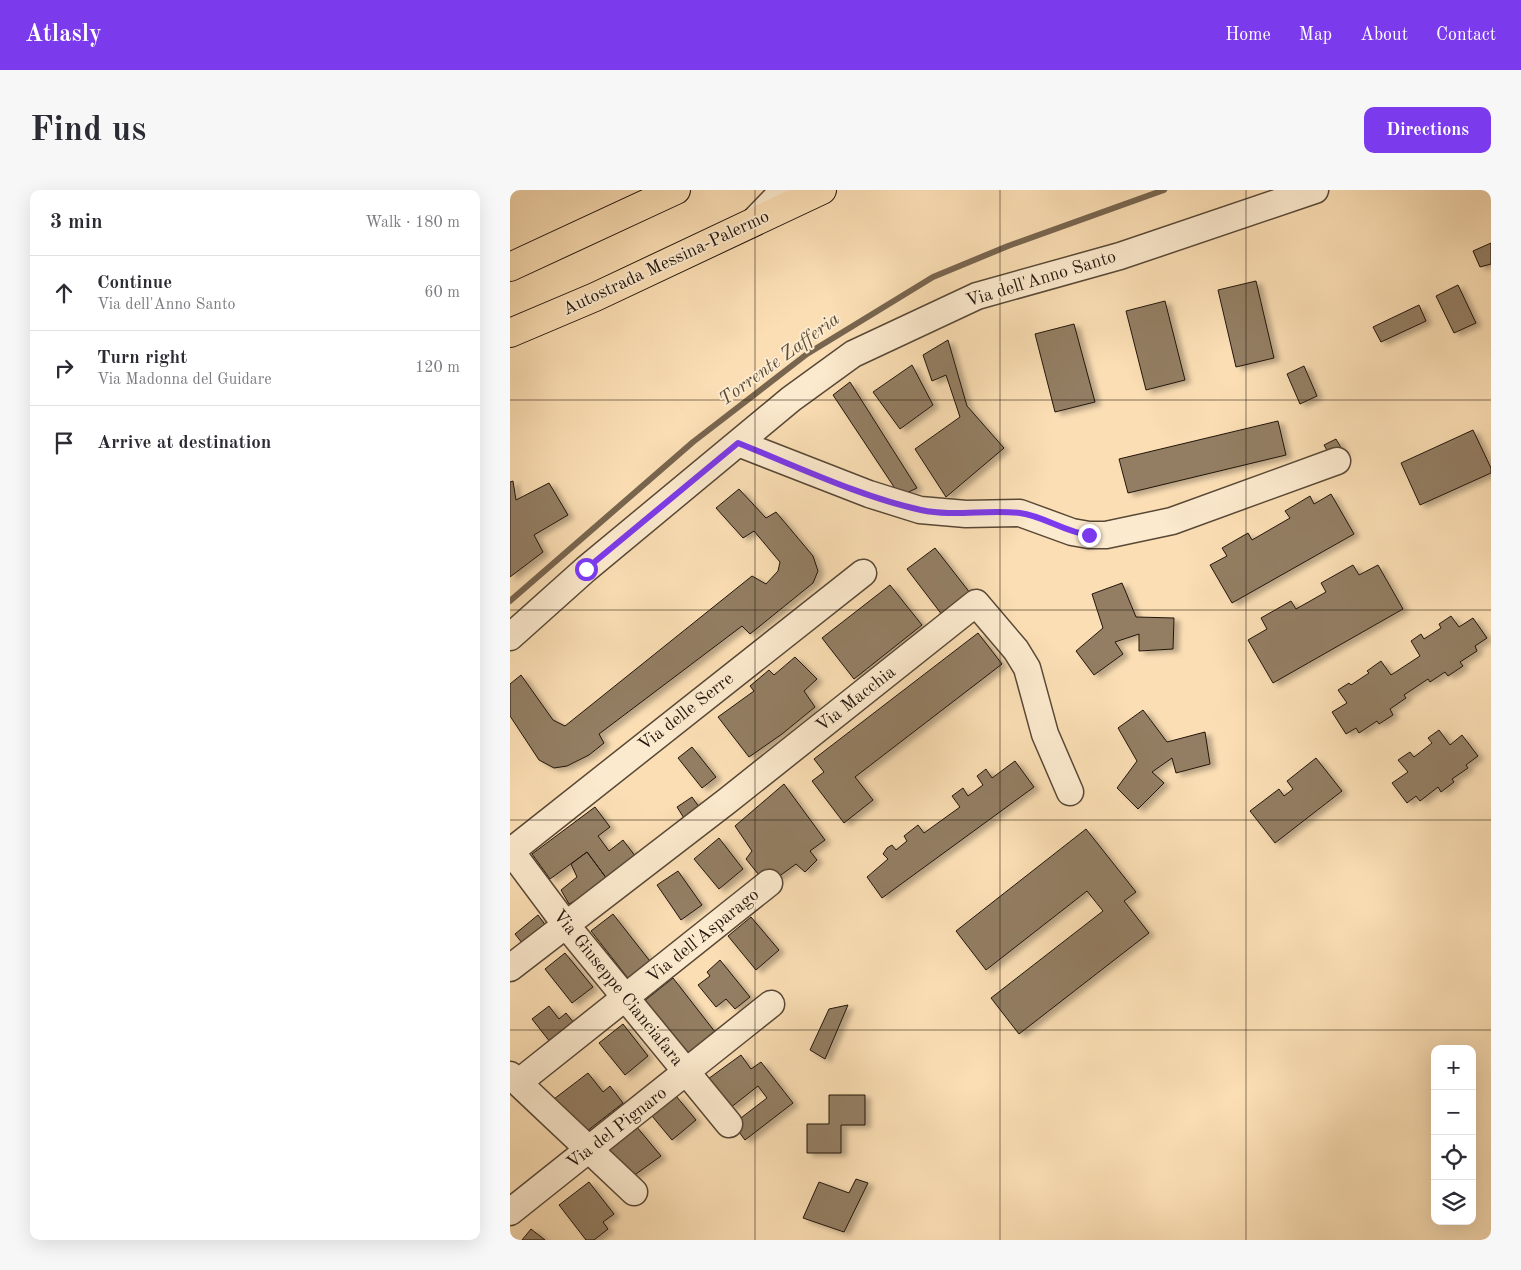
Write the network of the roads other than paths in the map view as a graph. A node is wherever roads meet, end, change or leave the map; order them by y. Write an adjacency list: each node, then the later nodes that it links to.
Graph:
1 (676, 190): 6 (highway)
2 (784, 190): 5 (street)
3 (822, 190): 5 (highway, Autostrada Messina-Palermo)
4 (1315, 190): 8 (street, Via dell'Anno Santo)
5 (750, 225): 7 (highway, Autostrada Messina-Palermo)
6 (510, 267)
7 (510, 334)
8 (738, 443): 9 (street); 11 (street, Via dell'Anno Santo)
9 (1337, 461)
10 (863, 573): 13 (street, Via delle Serre)
11 (510, 637)
12 (1070, 792): 15 (street, Via Macchia)
13 (510, 851): 15 (street, Via Giuseppe Cianciafara)
14 (769, 883): 17 (street, Via dell'Asparago)
15 (566, 925): 16 (street); 17 (street, Via Giuseppe Cianciafara)
16 (510, 968)
17 (626, 998): 19 (street, Via Giuseppe Cianciafara); 20 (street, Via dell'Asparago)
18 (771, 1004): 19 (street, Via del Pignaro)
19 (687, 1073): 21 (street, Via Giuseppe Cianciafara); 22 (street, Via del Pignaro)
20 (515, 1078): 22 (street)
21 (730, 1124)
22 (590, 1149): 23 (street); 24 (street, Via del Pignaro)
23 (634, 1192)
24 (510, 1212)

